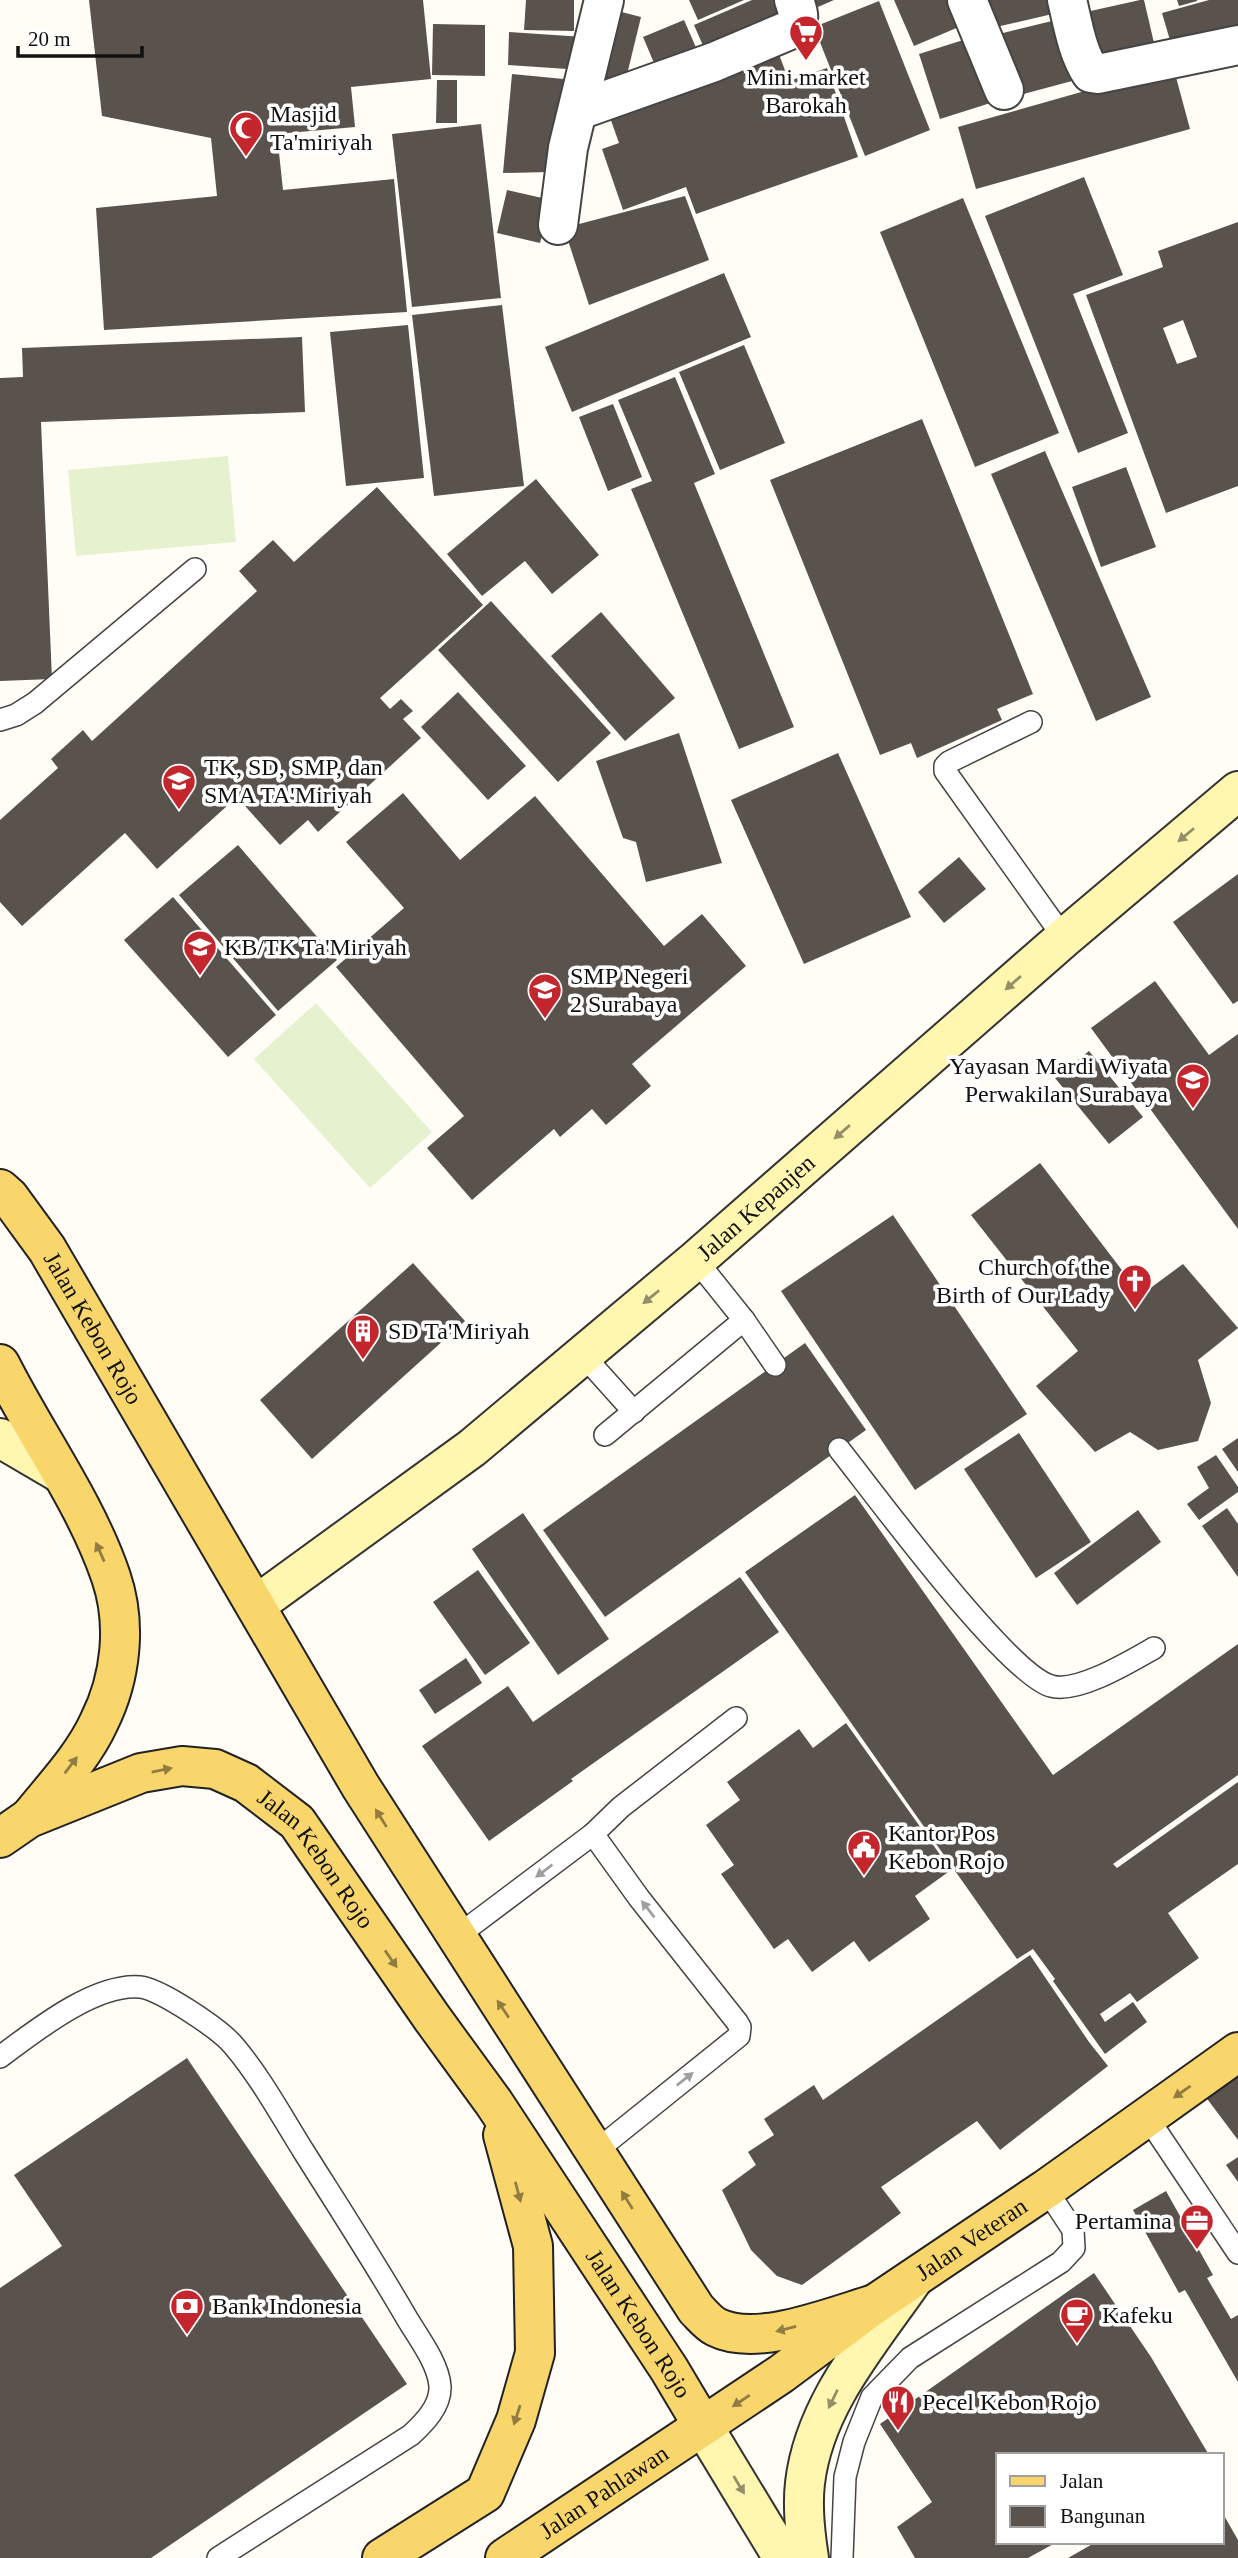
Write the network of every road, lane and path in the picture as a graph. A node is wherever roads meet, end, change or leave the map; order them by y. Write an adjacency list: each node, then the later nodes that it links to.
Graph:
1 (604, 0): 7 (street)
2 (794, 0): 7 (street)
3 (967, 0): 6 (street)
4 (1067, 0): 5 (street)
5 (1238, 45)
6 (1004, 90)
7 (579, 110): 8 (street)
8 (558, 225)
9 (195, 569): 10 (lane)
10 (0, 720)
11 (1031, 722): 13 (lane)
12 (1238, 791): 13 (street, Jalan Kepanjen, one-way to 13)
13 (1064, 938): 15 (street, Jalan Kepanjen, one-way to 15)
14 (0, 1189): 25 (main road, Jalan Kebon Rojo)
15 (696, 1260): 16 (lane); 17 (street, Jalan Kepanjen, one-way to 17)
16 (744, 1320): 19 (lane); 20 (lane)
17 (582, 1354): 20 (lane); 25 (street, Jalan Kepanjen)
18 (0, 1364): 24 (main road, Jalan Kebon Rojo)
19 (775, 1364)
20 (634, 1412): 21 (lane)
21 (605, 1435)
22 (0, 1438): 24 (street)
23 (839, 1449): 26 (lane)
24 (60, 1473): 28 (main road, Jalan Kebon Rojo, one-way to 24)
25 (256, 1605): 30 (main road, Jalan Kebon Rojo, one-way to 25)
26 (1154, 1648)
27 (736, 1718): 29 (lane)
28 (15, 1828): 33 (main road, Jalan Kebon Rojo, one-way to 33)
29 (593, 1834): 30 (lane, one-way to 30); 35 (lane, one-way to 29)
30 (456, 1937): 35 (main road, Jalan Kebon Rojo, one-way to 30)
31 (1238, 2052): 34 (main road, Jalan Veteran, one-way to 34)
32 (0, 2057): 41 (lane)
33 (494, 2103): 40 (main road, Jalan Kebon Rojo); 42 (main road, one-way to 42)
34 (1147, 2117): 36 (main road, Jalan Veteran); 37 (lane)
35 (596, 2151): 39 (main road, Jalan Kebon Rojo, one-way to 35)
36 (1046, 2189): 38 (main road, Jalan Veteran); 46 (lane)
37 (1238, 2253)
38 (912, 2281): 39 (main road, Jalan Veteran); 45 (street, one-way to 45)
39 (875, 2304): 40 (main road, Jalan Veteran, one-way to 40)
40 (704, 2426): 43 (main road, Jalan Pahlawan); 44 (street, Jalan Kebon Rojo, one-way to 44)
41 (218, 2558)
42 (382, 2558)
43 (505, 2558)
44 (783, 2558)
45 (809, 2558)
46 (842, 2558)

